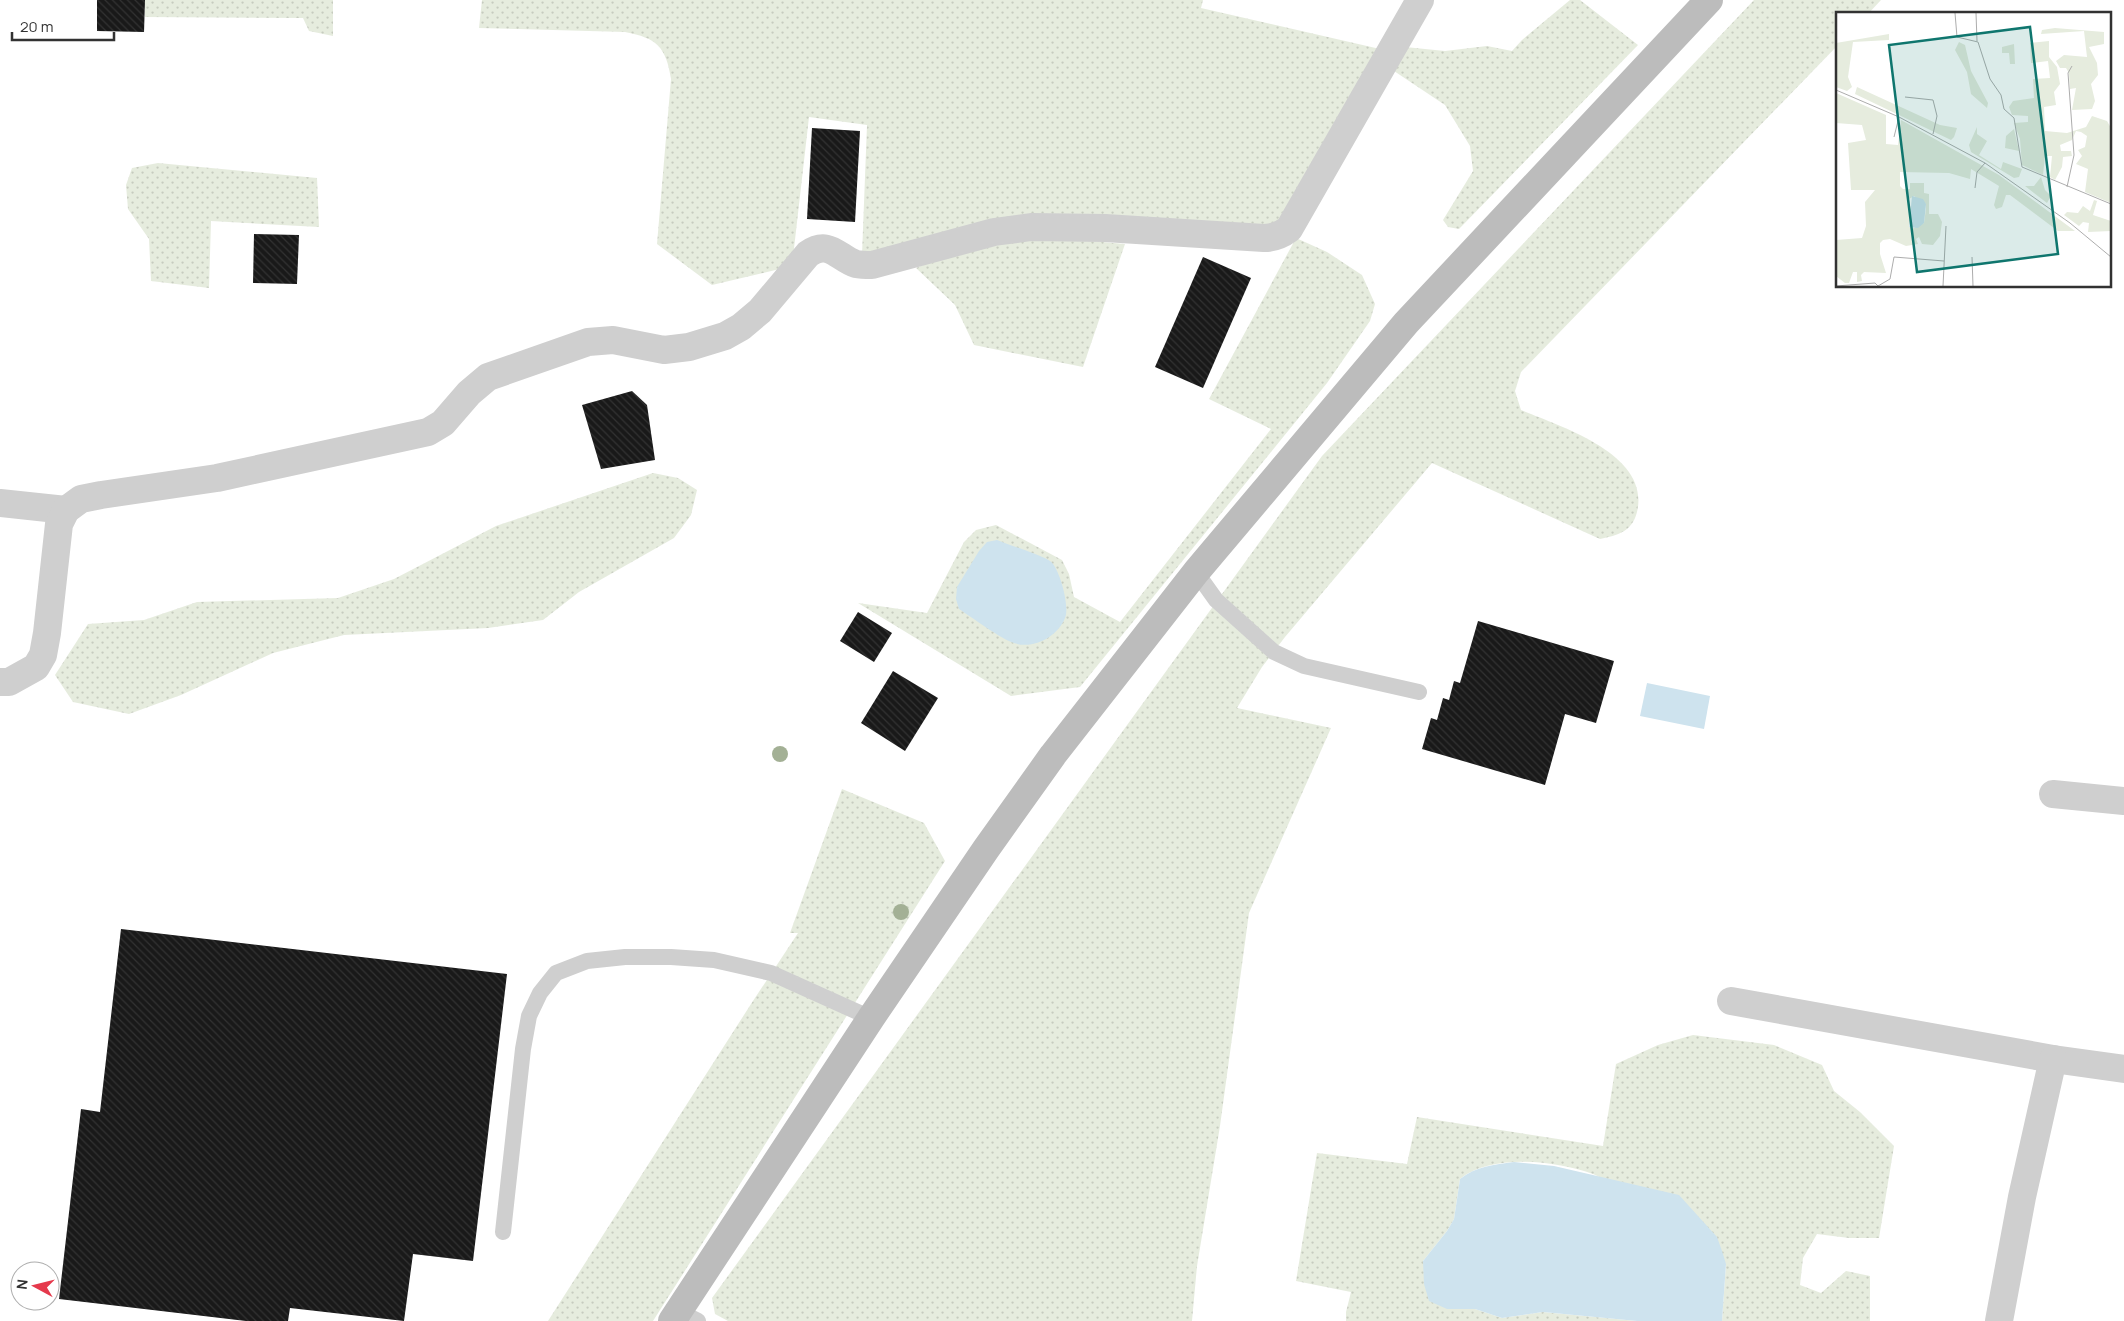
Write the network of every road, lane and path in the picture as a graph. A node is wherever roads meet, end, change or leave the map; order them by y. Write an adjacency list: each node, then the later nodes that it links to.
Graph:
1 (1420, 0): 4 (street)
2 (1709, 0): 5 (street)
3 (0, 503): 4 (street)
4 (66, 510): 6 (street)
5 (1196, 572): 7 (lane); 11 (street)
6 (0, 682)
7 (1419, 692)
8 (2053, 794): 9 (street)
9 (2124, 801)
10 (1731, 1001): 12 (street)
11 (859, 1012): 14 (lane); 15 (street)
12 (2052, 1059): 13 (street); 16 (street)
13 (2124, 1069)
14 (503, 1232)
15 (683, 1318)
16 (1999, 1321)

